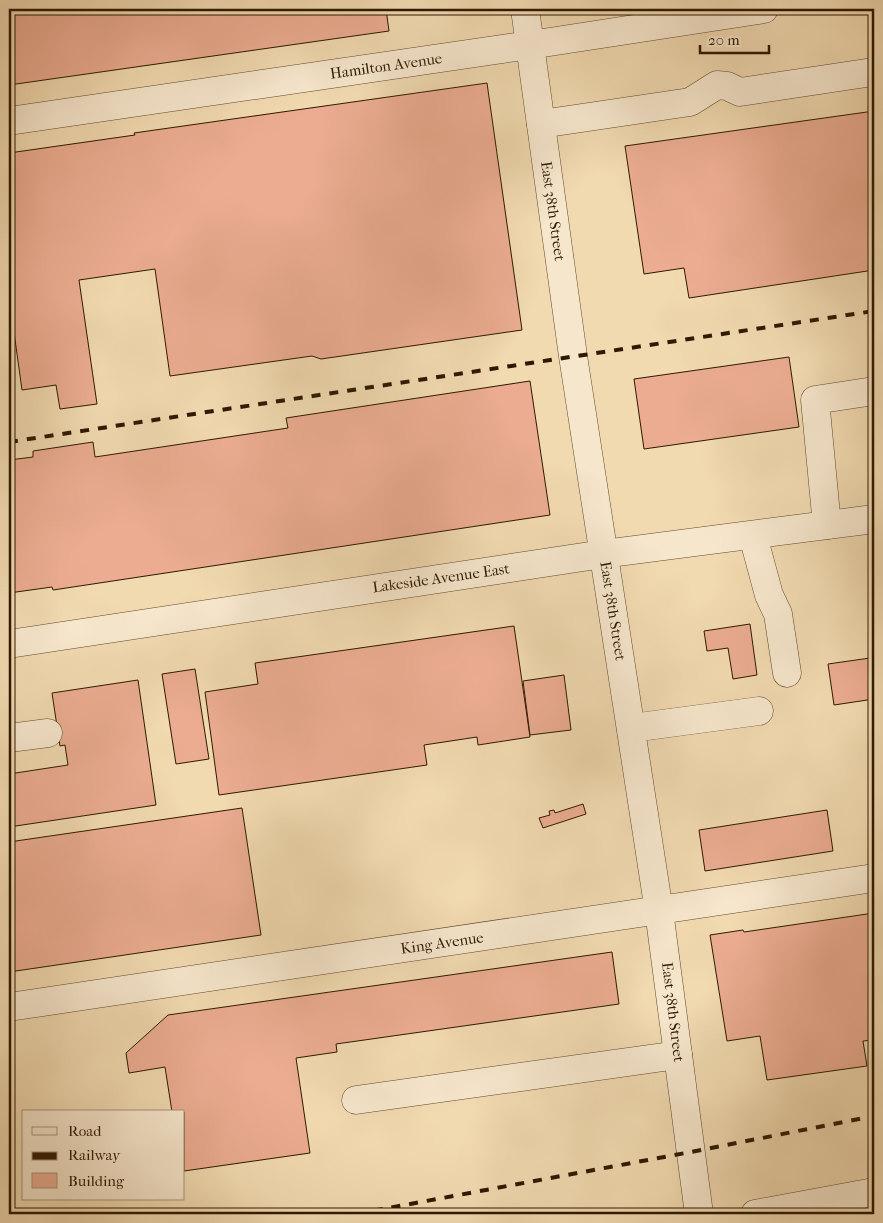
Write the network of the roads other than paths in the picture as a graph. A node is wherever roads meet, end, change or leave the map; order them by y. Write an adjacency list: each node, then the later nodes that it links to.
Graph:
1 (525, 9): 3 (street, East 38th Street)
2 (747, 10): 3 (street, Hamilton Avenue)
3 (530, 45): 5 (street, Hamilton Avenue); 6 (street, East 38th Street)
4 (872, 72): 6 (street)
5 (9, 121)
6 (541, 124): 11 (street, East 38th Street)
7 (874, 391): 9 (street)
8 (874, 519): 9 (street, Lakeside Avenue East)
9 (827, 525): 10 (street, Lakeside Avenue East)
10 (753, 536): 11 (street, Lakeside Avenue East); 13 (street)
11 (603, 554): 12 (street, Lakeside Avenue East); 15 (street, East 38th Street)
12 (9, 644)
13 (787, 673)
14 (760, 711): 15 (street)
15 (632, 728): 19 (street, East 38th Street)
16 (48, 733): 17 (street)
17 (9, 738)
18 (874, 878): 19 (street, King Avenue)
19 (660, 911): 20 (street, King Avenue); 21 (street, East 38th Street)
20 (9, 1008)
21 (678, 1055): 22 (street); 24 (street, East 38th Street)
22 (356, 1100)
23 (874, 1192): 25 (street)
24 (699, 1214)
25 (755, 1214)

